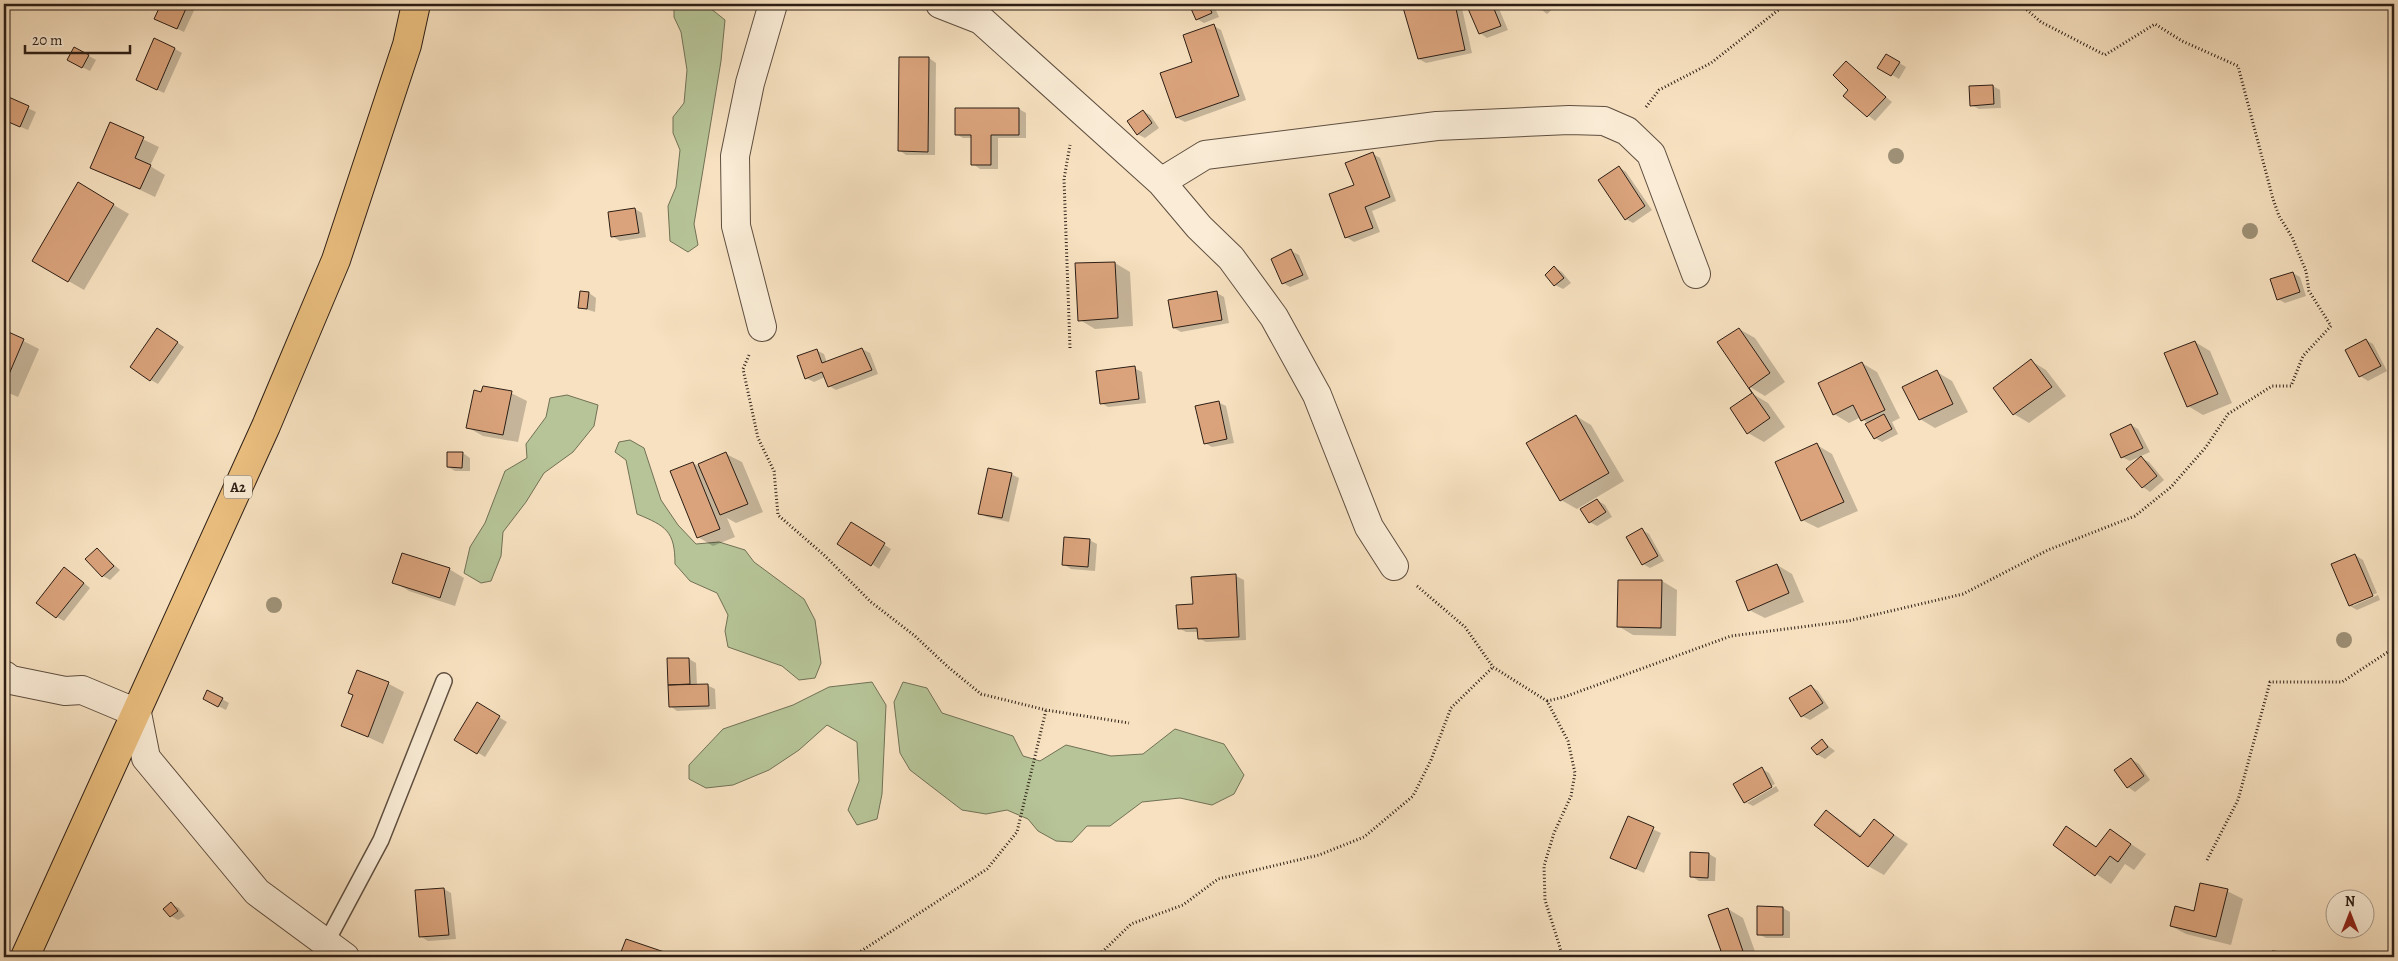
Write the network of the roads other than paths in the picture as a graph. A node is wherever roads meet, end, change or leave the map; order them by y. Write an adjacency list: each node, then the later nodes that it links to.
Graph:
1 (416, 4): 10 (main road, A2)
2 (772, 4): 6 (street)
3 (940, 4): 4 (street)
4 (1161, 182): 5 (street); 7 (street)
5 (1696, 274)
6 (762, 327)
7 (1394, 566)
8 (4, 675): 10 (street)
9 (444, 681): 11 (lane)
10 (137, 713): 11 (street); 12 (main road, A2)
11 (335, 950)
12 (25, 957)

